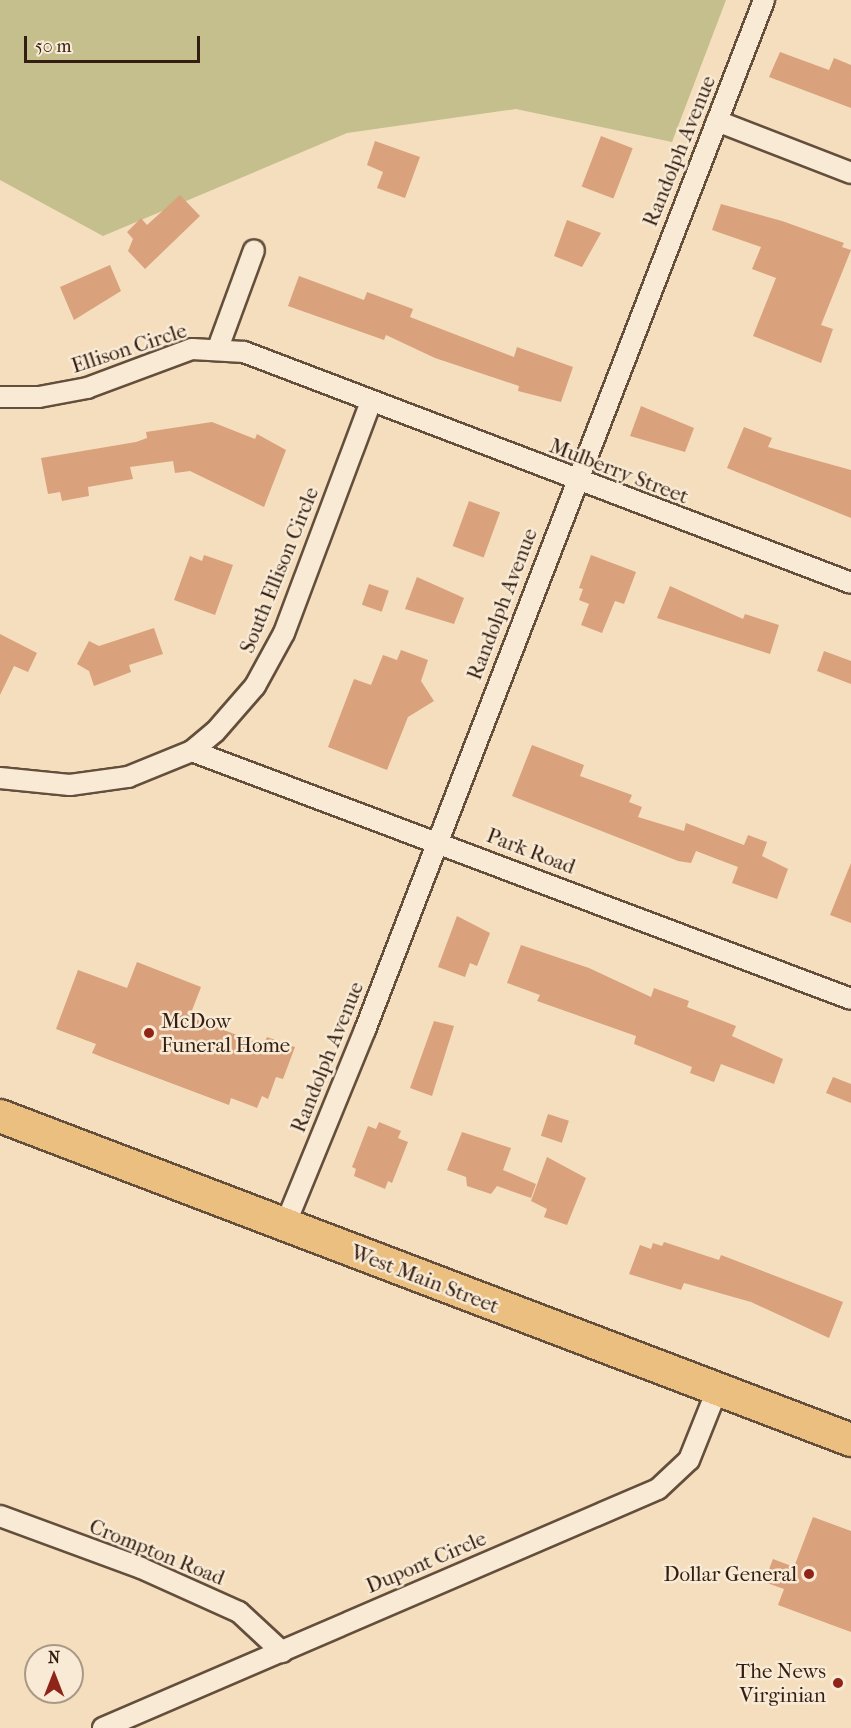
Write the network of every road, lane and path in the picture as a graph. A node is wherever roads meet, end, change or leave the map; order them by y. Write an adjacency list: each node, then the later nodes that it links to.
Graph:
1 (764, 0): 2 (street, Randolph Avenue)
2 (717, 121): 3 (street); 8 (street, Randolph Avenue)
3 (851, 173)
4 (254, 250): 5 (street)
5 (218, 348): 6 (street, Ellison Circle); 7 (street, Ellison Circle)
6 (0, 397)
7 (371, 401): 8 (street, Mulberry Street); 10 (street, South Ellison Circle)
8 (576, 481): 9 (street, Mulberry Street); 12 (street, Randolph Avenue)
9 (851, 583)
10 (192, 751): 11 (street, South Ellison Circle); 12 (street, Park Road)
11 (0, 778)
12 (436, 841): 13 (street, Park Road); 15 (street, Randolph Avenue)
13 (851, 999)
14 (0, 1116): 15 (main road, West Main Street)
15 (285, 1226): 16 (main road, West Main Street)
16 (717, 1390): 17 (main road, West Main Street); 19 (street, Dupont Circle)
17 (851, 1440)
18 (0, 1516): 19 (street, Crompton Road)
19 (282, 1652): 20 (street, Dupont Circle)
20 (104, 1728)

